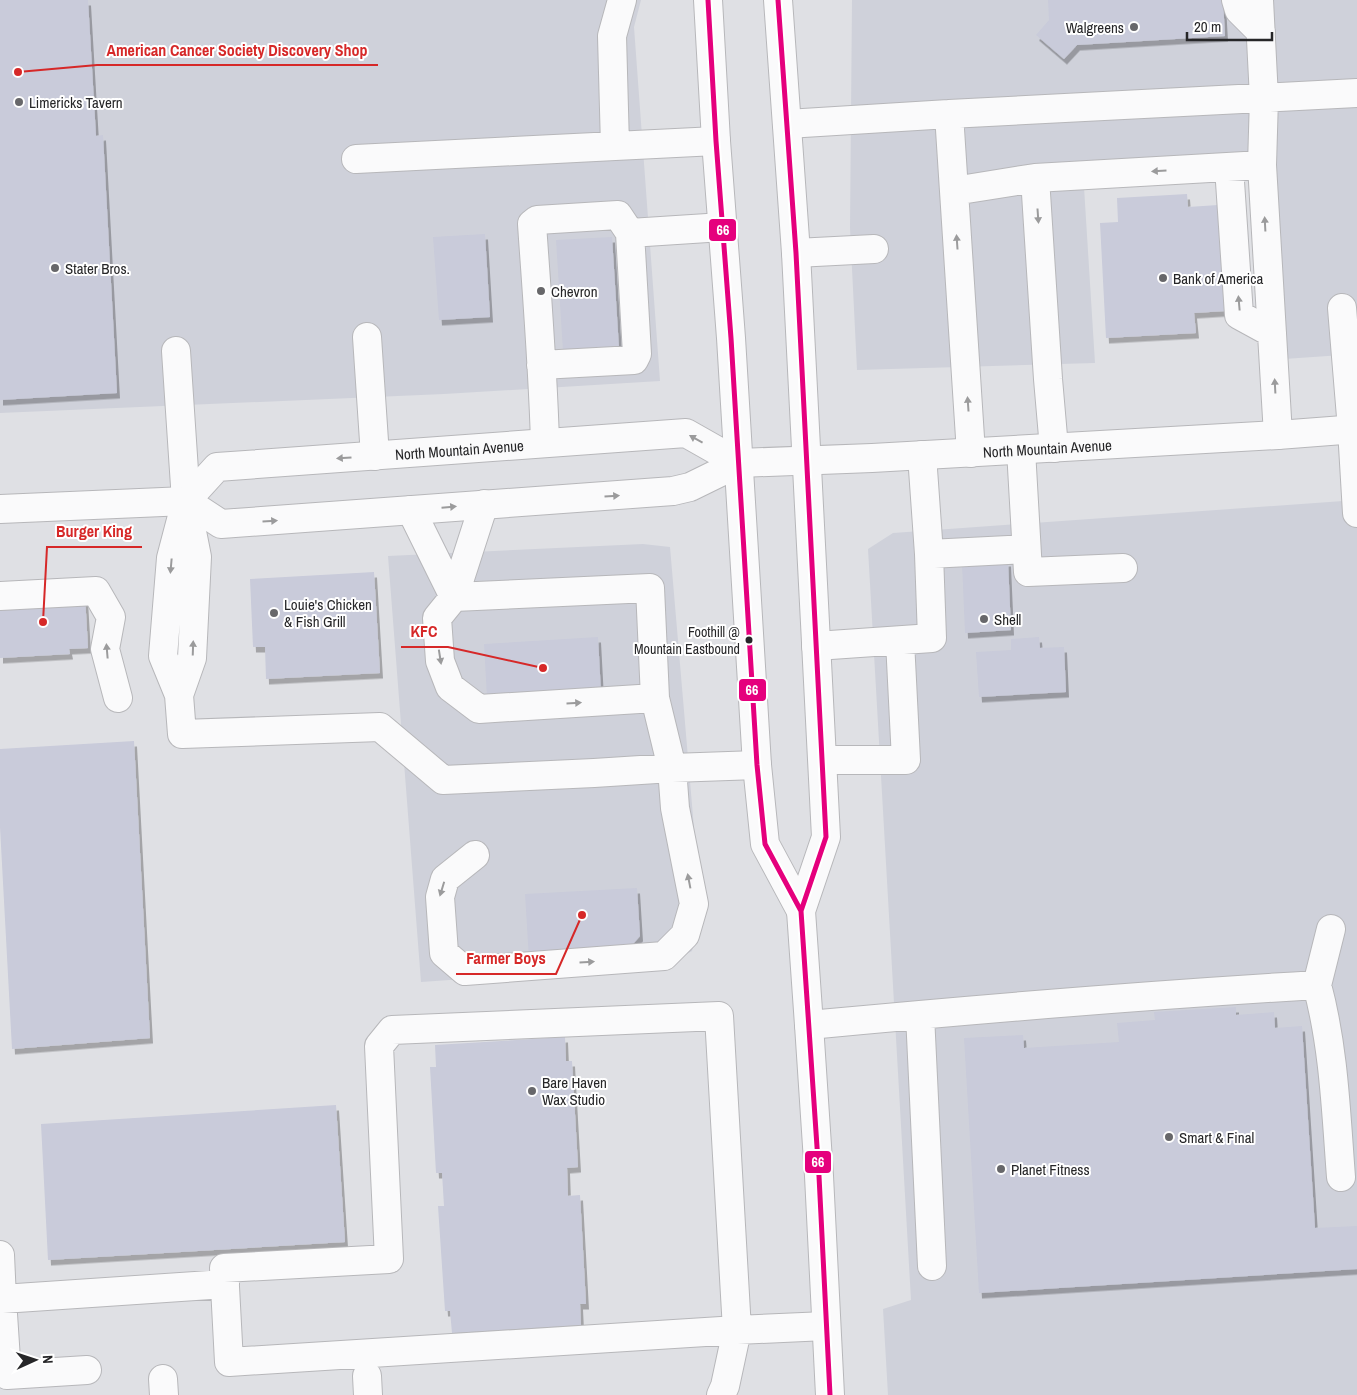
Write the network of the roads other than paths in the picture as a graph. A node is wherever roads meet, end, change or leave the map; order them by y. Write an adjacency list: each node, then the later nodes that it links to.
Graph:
1 (622, 0): 12 (main road)
2 (708, 0): 11 (main road)
3 (778, 0): 10 (main road)
4 (1236, 0): 6 (main road)
5 (1259, 0): 6 (main road)
6 (1261, 32): 8 (main road)
7 (1357, 93): 8 (main road)
8 (1264, 98): 9 (main road); 14 (main road)
9 (949, 114): 10 (main road); 17 (main road)
10 (787, 124): 21 (main road)
11 (716, 141): 12 (main road); 18 (main road)
12 (615, 146): 13 (main road)
13 (356, 159)
14 (1262, 165): 15 (main road); 23 (main road, one-way to 14)
15 (1229, 167): 16 (main road, one-way to 16); 23 (main road, one-way to 15)
16 (1035, 178): 17 (main road); 30 (main road, one-way to 30)
17 (954, 191): 32 (main road, one-way to 17)
18 (723, 227): 19 (main road); 36 (main road)
19 (630, 233): 26 (main road); 26 (main road)
20 (874, 249): 21 (main road)
21 (796, 253): 35 (main road)
22 (1342, 308): 27 (main road)
23 (1272, 333): 28 (main road, one-way to 23)
24 (367, 337): 34 (main road)
25 (176, 351): 37 (main road)
26 (541, 365): 29 (main road)
27 (1354, 429): 28 (main road, North Mountain Avenue); 41 (main road)
28 (1278, 435): 30 (main road, North Mountain Avenue)
29 (545, 443): 34 (main road, North Mountain Avenue); 36 (main road, North Mountain Avenue, one-way to 29)
30 (1054, 448): 31 (main road, North Mountain Avenue)
31 (1021, 450): 32 (main road, North Mountain Avenue); 42 (main road)
32 (971, 453): 33 (main road, North Mountain Avenue)
33 (922, 455): 35 (main road, North Mountain Avenue); 43 (main road)
34 (375, 456): 37 (main road, North Mountain Avenue, one-way to 37)
35 (807, 460): 36 (main road, North Mountain Avenue); 48 (main road)
36 (739, 463): 38 (main road, North Mountain Avenue, one-way to 36); 52 (main road)
37 (186, 501): 39 (main road); 40 (main road, North Mountain Avenue, one-way to 40); 53 (main road)
38 (484, 504): 40 (main road, North Mountain Avenue, one-way to 38); 46 (main road)
39 (0, 509)
40 (411, 510): 46 (main road)
41 (1357, 513)
42 (1026, 549): 43 (main road); 44 (main road)
43 (929, 554): 47 (main road)
44 (1123, 568)
45 (0, 596): 49 (main road, one-way to 45)
46 (454, 597): 50 (main road); 50 (main road, one-way to 50)
47 (900, 641): 48 (main road); 51 (main road)
48 (816, 646): 51 (main road)
49 (118, 698)
50 (655, 698): 53 (main road)
51 (823, 760): 55 (main road)
52 (757, 766): 53 (main road); 55 (main road)
53 (672, 768): 54 (main road, one-way to 53)
54 (475, 855)
55 (801, 911): 59 (main road)
56 (1331, 929): 57 (main road)
57 (1317, 985): 58 (main road); 60 (main road)
58 (920, 1015): 59 (main road); 62 (main road)
59 (810, 1025): 65 (main road)
60 (1340, 1177)
61 (0, 1255): 64 (main road)
62 (932, 1266)
63 (225, 1284): 64 (main road); 66 (main road); 66 (main road)
64 (2, 1299): 67 (main road)
65 (826, 1326): 66 (main road); 69 (main road)
66 (737, 1330): 68 (main road)
67 (87, 1370)
68 (721, 1395)
69 (830, 1395)

